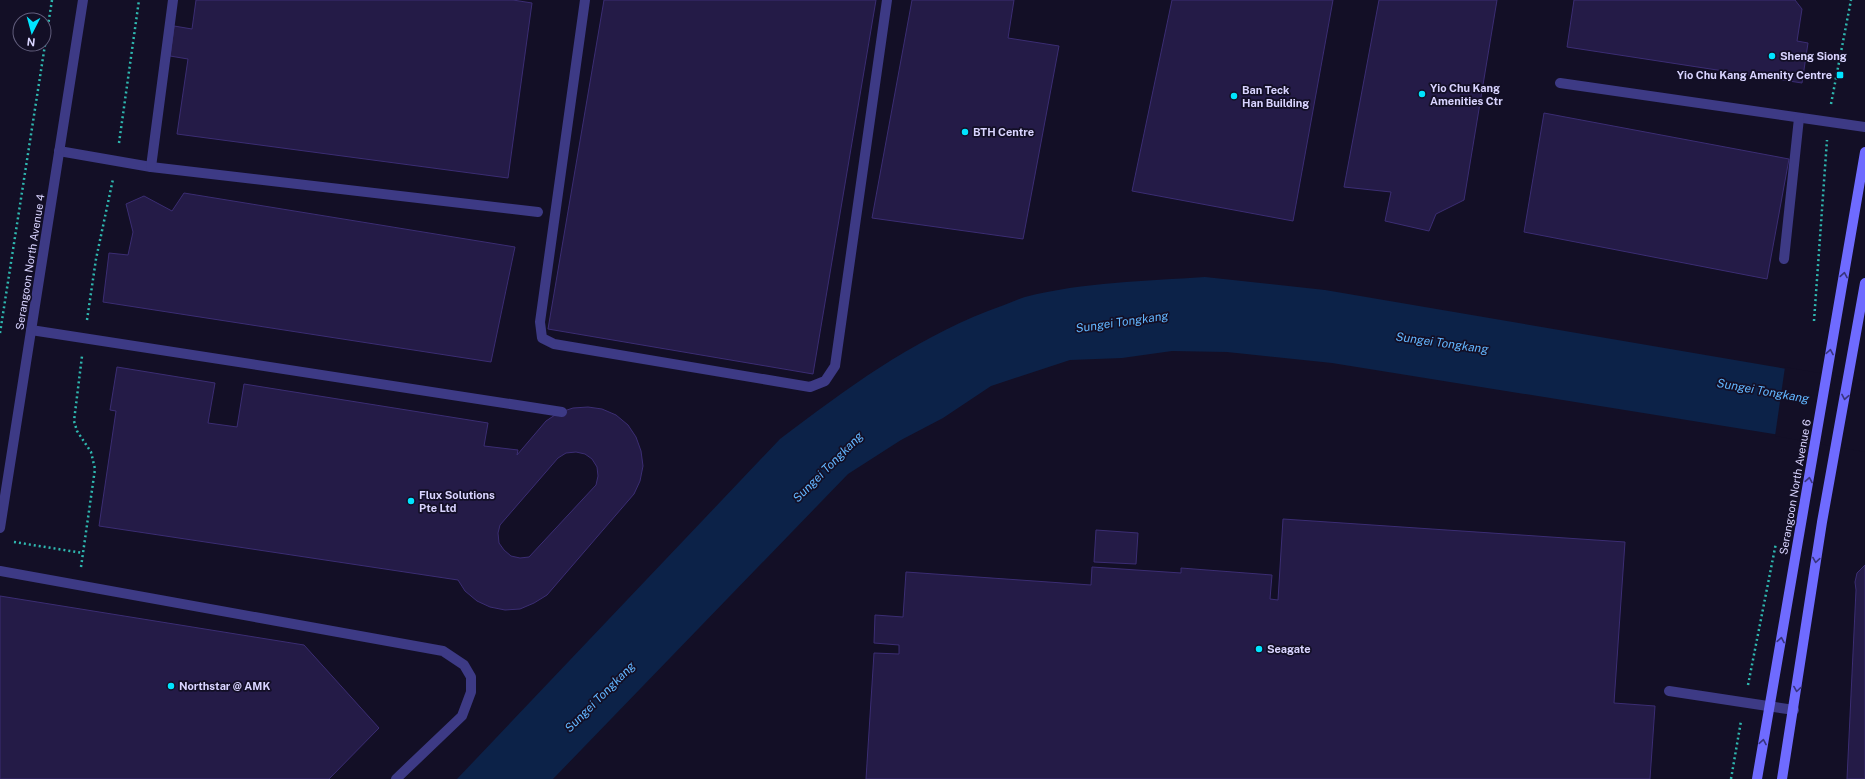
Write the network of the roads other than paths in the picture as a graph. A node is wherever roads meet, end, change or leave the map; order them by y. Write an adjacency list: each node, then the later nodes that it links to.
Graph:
1 (83, 0): 8 (street, Serangoon North Avenue 4)
2 (173, 0): 10 (street)
3 (585, 0): 4 (street)
4 (887, 0)
5 (1560, 83): 6 (street)
6 (1799, 118): 7 (street); 12 (street)
7 (1865, 127)
8 (59, 152): 10 (street); 14 (street, Serangoon North Avenue 4)
9 (1865, 152): 19 (street, Serangoon North Avenue 6, one-way to 9)
10 (151, 167): 11 (street)
11 (538, 212)
12 (1784, 259)
13 (1865, 283): 20 (street, one-way to 20)
14 (31, 330): 15 (street); 16 (street, Serangoon North Avenue 4)
15 (562, 412)
16 (0, 528)
17 (0, 571): 21 (street)
18 (1669, 691): 19 (street)
19 (1770, 706): 20 (street); 22 (street, Serangoon North Avenue 6, one-way to 19)
20 (1794, 710): 23 (street)
21 (396, 779)
22 (1757, 779)
23 (1782, 779)

